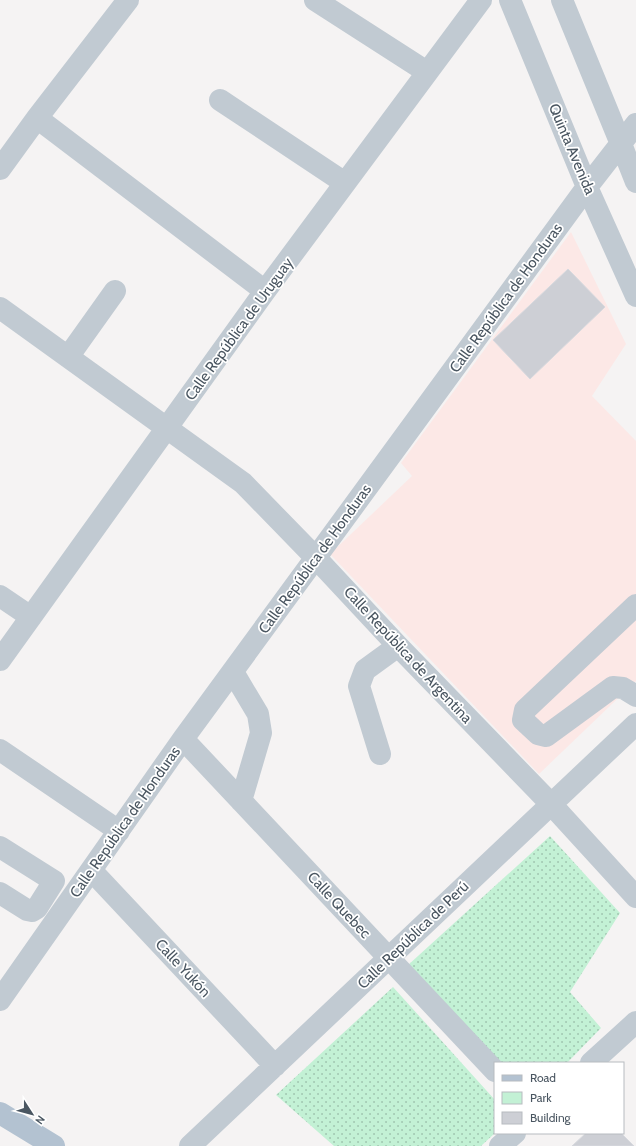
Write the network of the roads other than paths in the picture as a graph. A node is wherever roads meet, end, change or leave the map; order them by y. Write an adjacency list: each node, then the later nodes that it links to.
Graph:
1 (128, 0): 8 (street)
2 (315, 0): 6 (street)
3 (481, 0): 6 (street, Calle República de Uruguay)
4 (510, 0): 14 (street, Quinta Avenida)
5 (562, 0): 10 (street)
6 (427, 72): 13 (street, Calle República de Uruguay)
7 (220, 100): 13 (street)
8 (37, 118): 11 (street); 16 (street)
9 (636, 124): 10 (street, Calle República de Honduras)
10 (622, 144): 12 (street); 14 (street, Calle República de Honduras)
11 (0, 169)
12 (636, 182)
13 (345, 183): 16 (street, Calle República de Uruguay)
14 (587, 186): 17 (street, Quinta Avenida); 21 (street, Calle República de Honduras)
15 (115, 291): 19 (street)
16 (265, 291): 20 (street, Calle República de Uruguay)
17 (636, 296)
18 (0, 308): 19 (street, Calle República de Argentina)
19 (68, 357): 20 (street, Calle República de Argentina)
20 (167, 428): 21 (street, Calle República de Argentina); 24 (street, Calle República de Uruguay)
21 (316, 558): 25 (street, Calle República de Argentina); 27 (street, Calle República de Honduras)
22 (0, 596): 24 (street)
23 (636, 605): 28 (street)
24 (31, 617): 26 (street, Calle República de Uruguay)
25 (398, 646): 32 (street); 34 (street, Calle República de Argentina)
26 (0, 660)
27 (233, 672): 30 (street, Calle República de Honduras); 33 (street)
28 (636, 696)
29 (636, 724): 34 (street, Calle República de Perú)
30 (183, 739): 33 (street, Calle Quebec); 35 (street, Calle República de Honduras)
31 (0, 750): 35 (street)
32 (380, 754)
33 (241, 801): 42 (street, Calle Quebec)
34 (550, 804): 41 (street, Calle República de Argentina); 42 (street, Calle República de Perú)
35 (119, 830): 37 (street, Calle República de Honduras)
36 (0, 847): 38 (street)
37 (91, 870): 40 (street, Calle República de Honduras); 46 (street, Calle Yukón)
38 (54, 881): 39 (street); 40 (street)
39 (0, 893)
40 (74, 894): 43 (street, Calle República de Honduras)
41 (636, 897)
42 (389, 958): 46 (street, Calle República de Perú); 47 (street, Calle Quebec)
43 (0, 1000)
44 (636, 1022): 45 (street)
45 (592, 1062)
46 (275, 1066): 51 (street, Calle República de Perú)
47 (494, 1070)
48 (0, 1114): 50 (main road)
49 (513, 1134): 52 (street)
50 (54, 1146)
51 (190, 1146)
52 (500, 1146)

